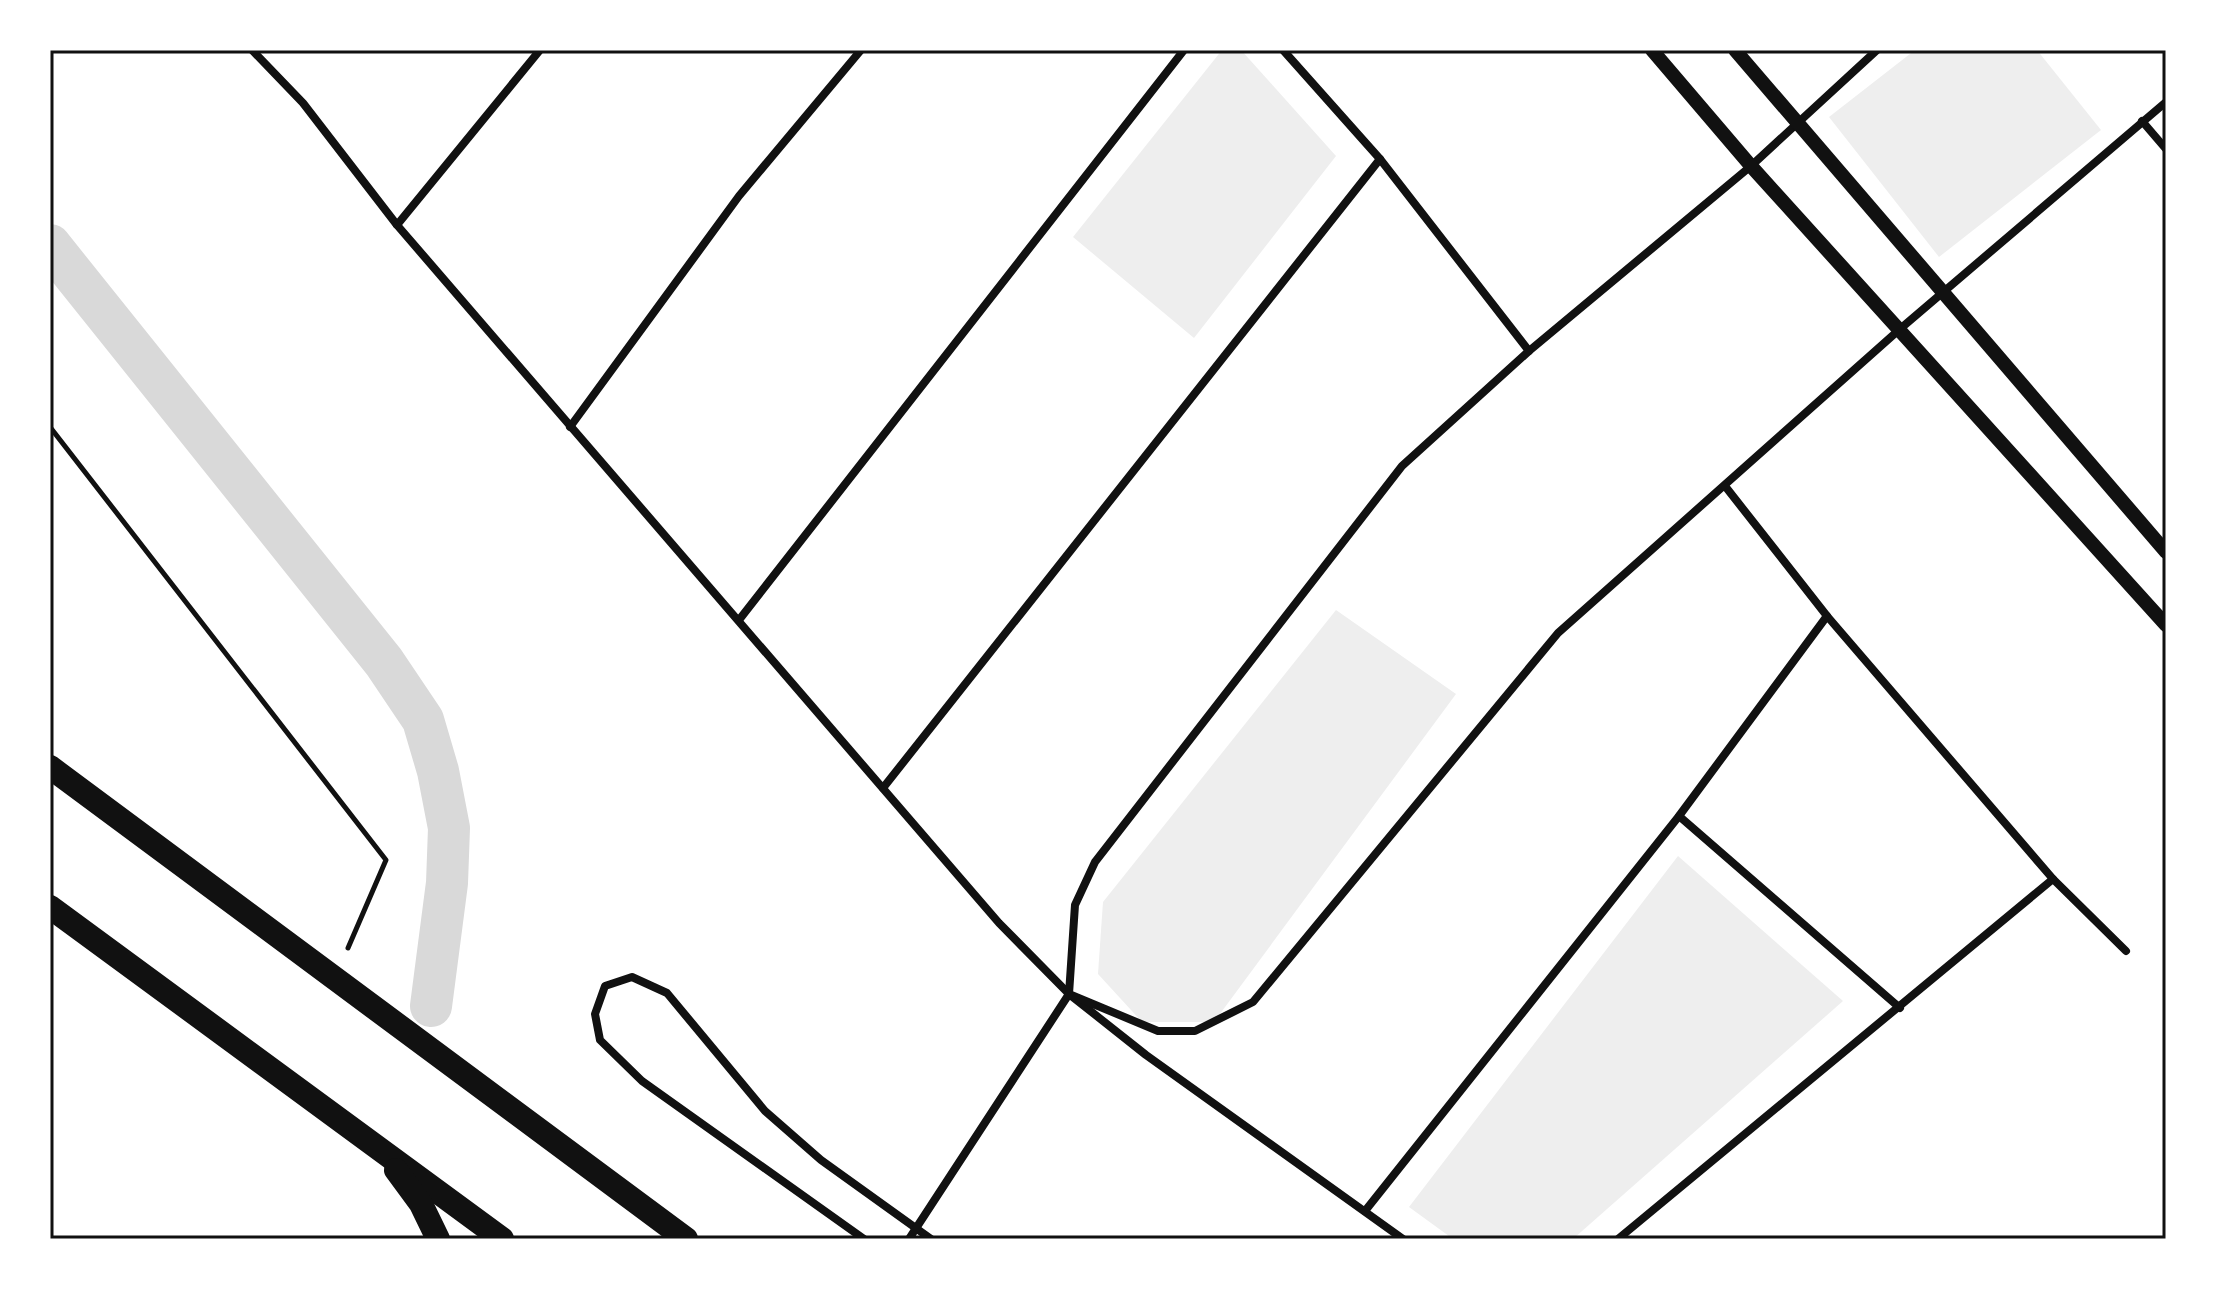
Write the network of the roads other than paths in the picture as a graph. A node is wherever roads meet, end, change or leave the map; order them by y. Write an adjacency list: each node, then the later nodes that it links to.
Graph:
1 (252, 50): 15 (street)
2 (540, 50): 15 (street)
3 (861, 50): 19 (street)
4 (1184, 50): 23 (street)
5 (1283, 50): 13 (street)
6 (1652, 50): 14 (street)
7 (1735, 50): 11 (street)
8 (1877, 50): 11 (street)
9 (2166, 102): 10 (street)
10 (2142, 121): 12 (street); 16 (street)
11 (1798, 123): 14 (street); 16 (street)
12 (2166, 149)
13 (1380, 159): 18 (street); 26 (street)
14 (1751, 166): 17 (street); 18 (street)
15 (397, 225): 19 (street)
16 (1943, 292): 17 (street); 21 (street)
17 (1900, 329): 20 (street); 24 (street)
18 (1529, 351): 31 (street)
19 (570, 427): 23 (street)
20 (1725, 486): 22 (street); 31 (street)
21 (2166, 552)
22 (1827, 616): 27 (street); 28 (street)
23 (739, 620): 26 (street)
24 (2166, 625)
25 (50, 767): 38 (highway)
26 (883, 788): 31 (street)
27 (1679, 816): 32 (street); 34 (street)
28 (2053, 879): 30 (street); 32 (street)
29 (50, 907): 33 (highway)
30 (2126, 951)
31 (1069, 994): 34 (street); 35 (street)
32 (1900, 1008): 43 (street)
33 (360, 1134): 36 (highway); 37 (highway)
34 (1365, 1211): 42 (street)
35 (917, 1229): 39 (street); 40 (street); 41 (street)
36 (438, 1239)
37 (502, 1239)
38 (686, 1239)
39 (864, 1239)
40 (909, 1239)
41 (931, 1239)
42 (1403, 1239)
43 (1618, 1239)

